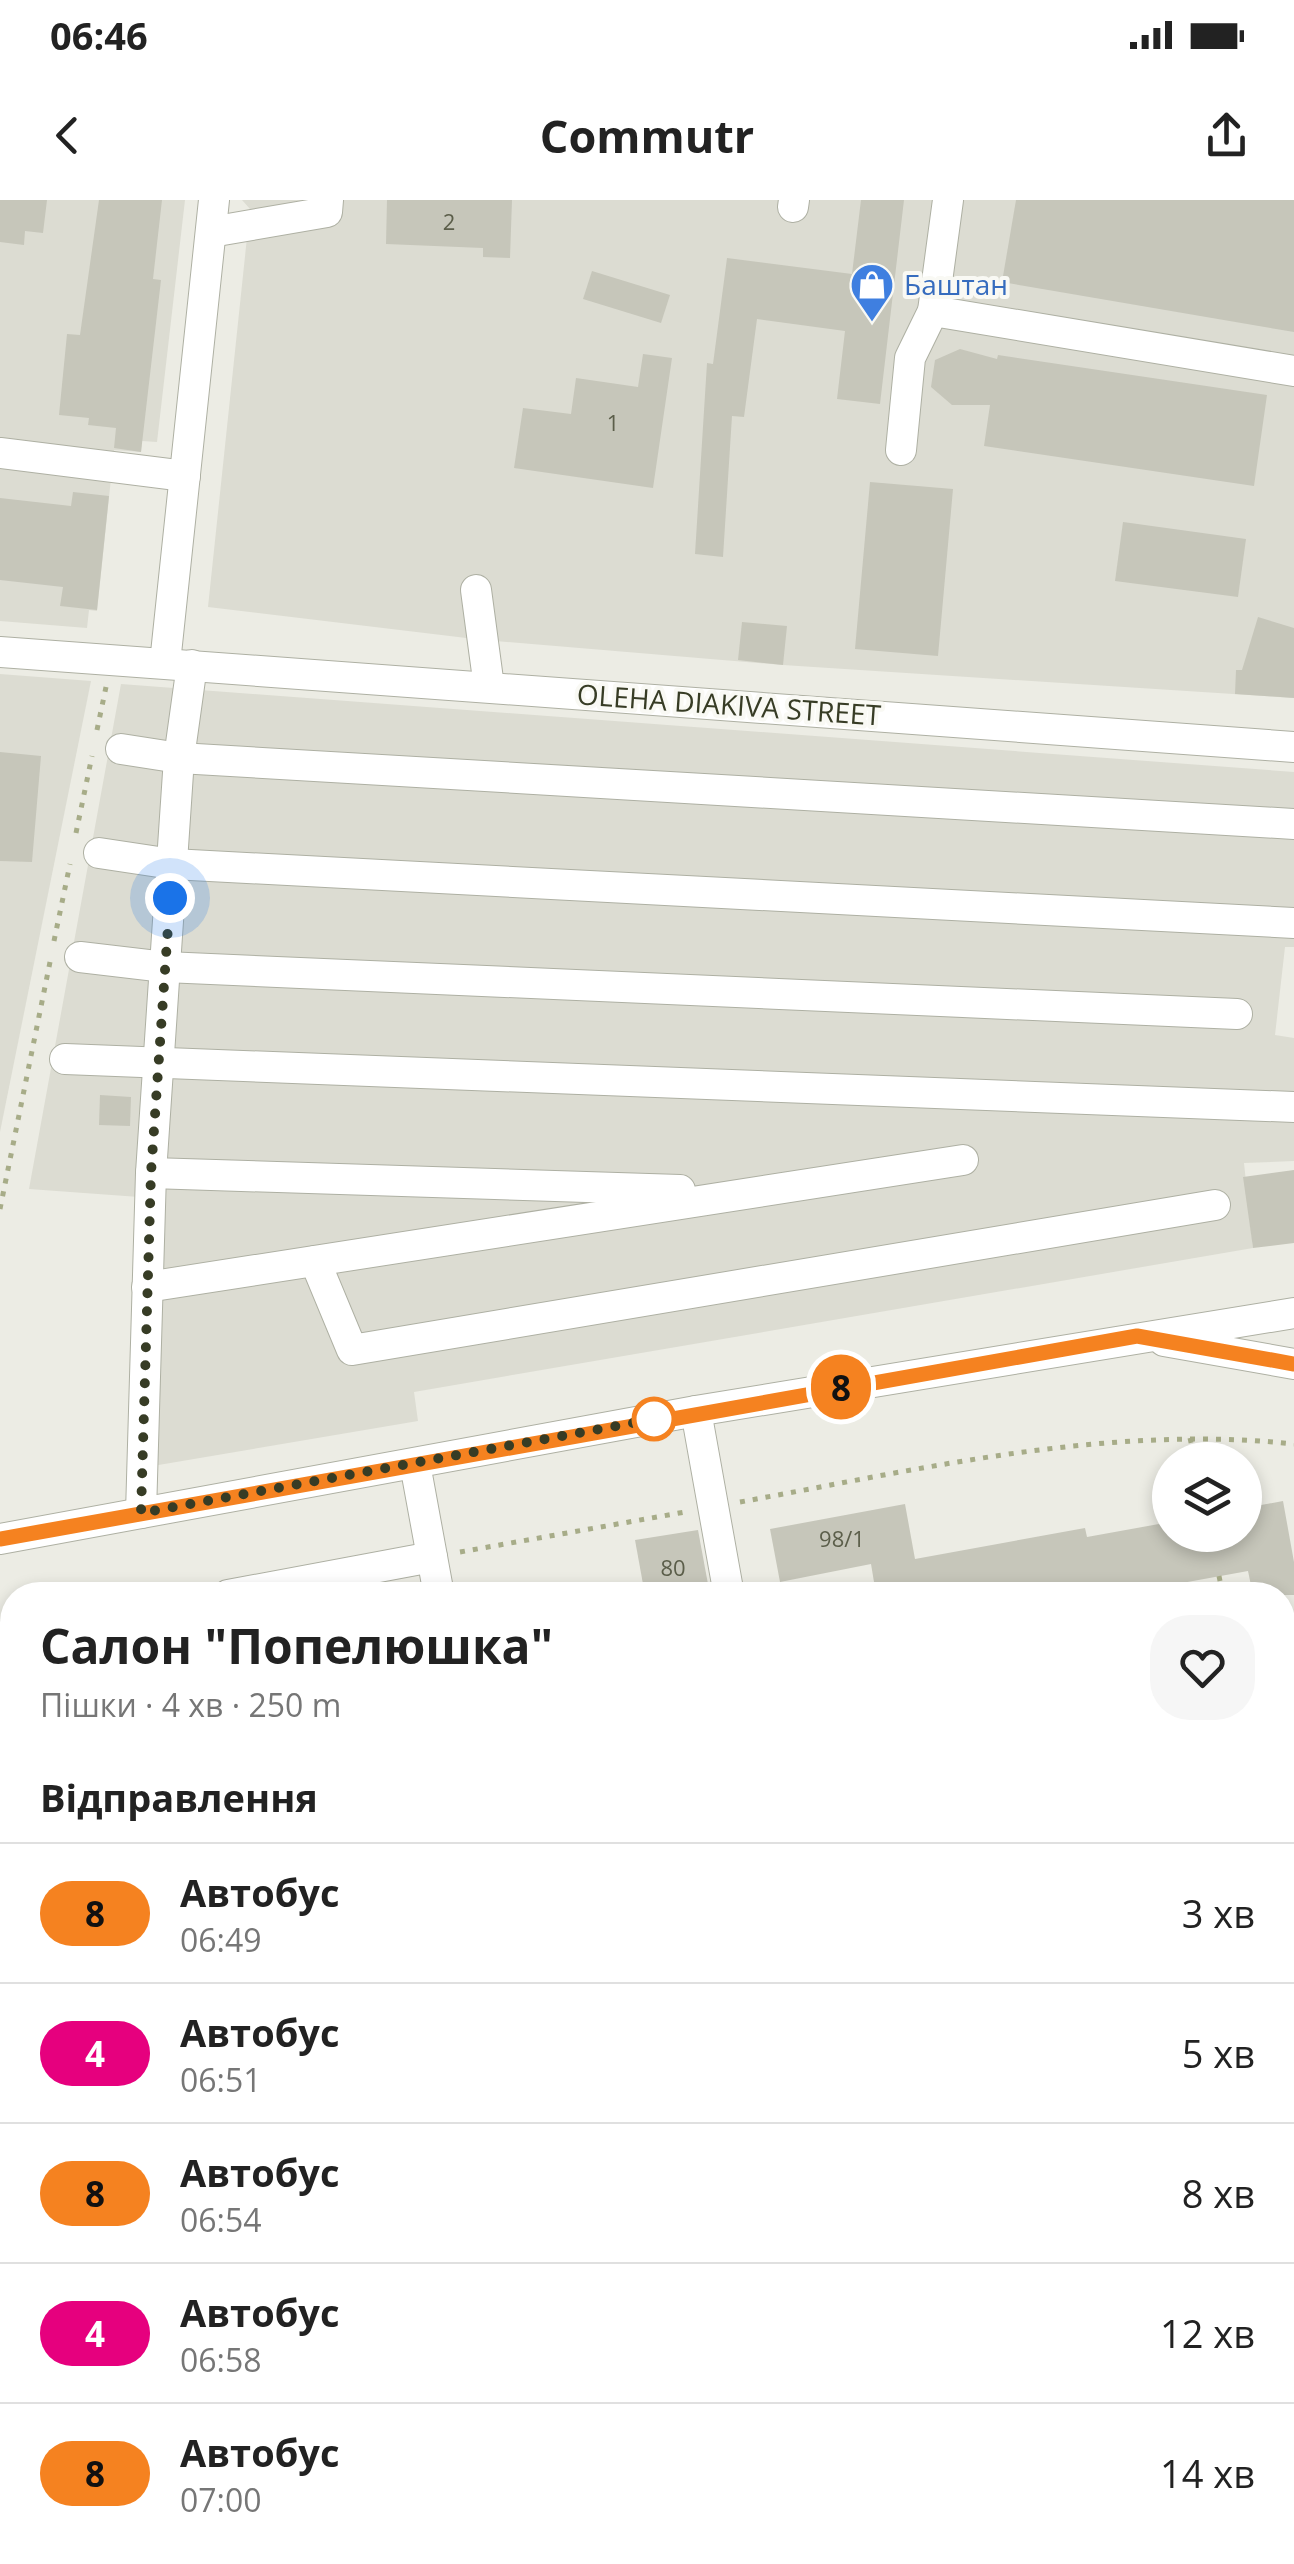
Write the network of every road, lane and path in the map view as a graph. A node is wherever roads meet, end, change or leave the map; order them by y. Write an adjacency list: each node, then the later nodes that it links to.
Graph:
1 (214, 200): 4 (street)
2 (328, 200): 4 (street)
3 (948, 200): 5 (street)
4 (210, 232): 9 (street)
5 (934, 311): 6 (street); 7 (street)
6 (1294, 372)
7 (901, 450)
8 (0, 453): 9 (street)
9 (184, 476): 13 (street)
10 (476, 590): 14 (street)
11 (0, 652): 12 (street, OLEHA DIAKIVA STREET)
12 (111, 660): 13 (street, OLEHA DIAKIVA STREET); 15 (path)
13 (178, 664): 14 (street, OLEHA DIAKIVA STREET); 17 (street)
14 (489, 687): 16 (street, OLEHA DIAKIVA STREET)
15 (103, 746): 17 (street); 32 (path)
16 (1294, 747)
17 (179, 758): 18 (street); 20 (street)
18 (1294, 824)
19 (99, 853): 20 (street)
20 (172, 864): 21 (street); 23 (street)
21 (1294, 923)
22 (80, 957): 23 (street)
23 (165, 967): 24 (street); 26 (street)
24 (1237, 1014)
25 (65, 1059): 26 (street)
26 (158, 1063): 27 (street); 29 (street)
27 (1294, 1107)
28 (963, 1160): 30 (street)
29 (151, 1173): 30 (street); 34 (street)
30 (753, 1193): 33 (street)
31 (1215, 1206): 33 (street)
32 (0, 1209)
33 (316, 1261): 34 (street)
34 (147, 1287): 44 (street)
35 (1294, 1314): 36 (street)
36 (1137, 1336): 37 (street); 38 (street)
37 (1294, 1364)
38 (696, 1411): 42 (street); 43 (street)
39 (1190, 1437): 40 (path); 41 (path); 43 (path)
40 (1191, 1442)
41 (1294, 1444)
42 (415, 1464): 44 (street); 46 (street)
43 (713, 1507): 46 (path); 50 (street)
44 (141, 1513): 45 (street)
45 (0, 1539)
46 (432, 1557): 48 (street); 49 (street)
47 (1219, 1576): 51 (path)
48 (298, 1582)
49 (437, 1582)
50 (727, 1582)
51 (1220, 1582)

